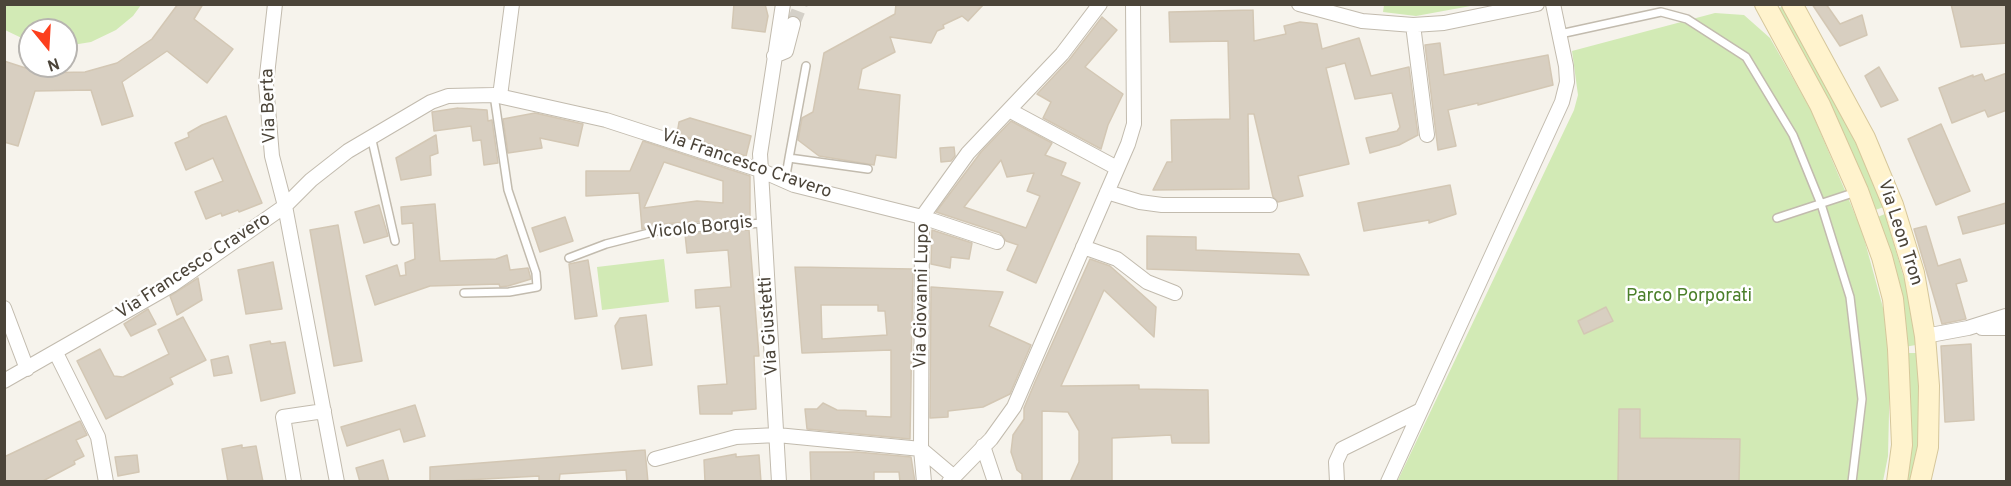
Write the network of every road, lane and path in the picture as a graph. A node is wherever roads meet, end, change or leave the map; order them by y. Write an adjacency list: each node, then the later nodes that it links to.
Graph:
1 (274, 4): 29 (street, Via Berta)
2 (783, 4): 14 (street, Via Giustetti)
3 (1100, 4): 17 (street, Via Giovanni Lupo)
4 (1133, 4): 21 (street)
5 (1299, 4): 12 (street)
6 (1537, 4): 12 (street)
7 (1553, 4): 13 (street)
8 (1765, 4): 25 (street, Via Leon Tron)
9 (1792, 4): 43 (street, Via Leon Tron)
10 (512, 9): 16 (street)
11 (793, 24): 14 (street)
12 (1413, 25): 18 (street)
13 (1560, 34): 27 (lane); 48 (street)
14 (774, 56): 23 (street, Via Giustetti)
15 (806, 66): 20 (lane)
16 (497, 96): 19 (street, Via Francesco Cravero); 23 (street, Via Francesco Cravero); 37 (lane)
17 (1009, 110): 21 (street); 30 (street, Via Giovanni Lupo)
18 (1427, 135)
19 (371, 136): 29 (street, Via Francesco Cravero); 33 (lane)
20 (789, 158): 22 (lane); 24 (lane)
21 (1117, 168): 26 (street)
22 (868, 169)
23 (760, 170): 24 (street, Via Francesco Cravero); 32 (street, Via Giustetti)
24 (785, 181): 30 (street, Via Francesco Cravero)
25 (1858, 191): 27 (lane); 63 (street, Via Leon Tron)
26 (1107, 192): 28 (street); 35 (street)
27 (1821, 204): 31 (lane); 62 (lane)
28 (1270, 205)
29 (285, 206): 44 (street, Via Francesco Cravero); 47 (street, Via Berta)
30 (922, 217): 34 (street, Via Francesco Cravero); 51 (street, Via Giovanni Lupo)
31 (1777, 218)
32 (763, 223): 36 (lane, Vicolo Borgis); 49 (street, Via Giustetti)
33 (395, 241)
34 (997, 242)
35 (1083, 247): 38 (street); 50 (street)
36 (569, 258)
37 (464, 292)
38 (1175, 293)
39 (4, 308): 45 (street)
40 (2007, 316): 41 (street)
41 (1968, 328): 42 (street); 43 (street)
42 (2007, 328)
43 (1924, 336): 64 (street, Via Leon Tron)
44 (56, 353): 45 (street, Via Francesco Cravero); 54 (street)
45 (27, 369): 46 (street, Via Francesco Cravero)
46 (4, 381)
47 (324, 411): 55 (street); 56 (street, Via Berta)
48 (1419, 411): 60 (street); 61 (street)
49 (777, 435): 51 (street); 52 (street); 57 (street, Via Giustetti)
50 (983, 446): 53 (street); 59 (street)
51 (921, 449): 53 (street); 58 (street, Via Giovanni Lupo)
52 (655, 459)
53 (951, 479)
54 (106, 482)
55 (294, 482)
56 (337, 482)
57 (779, 482)
58 (924, 482)
59 (995, 482)
60 (1337, 482)
61 (1388, 482)
62 (1852, 482)
63 (1897, 482)
64 (1920, 482)

